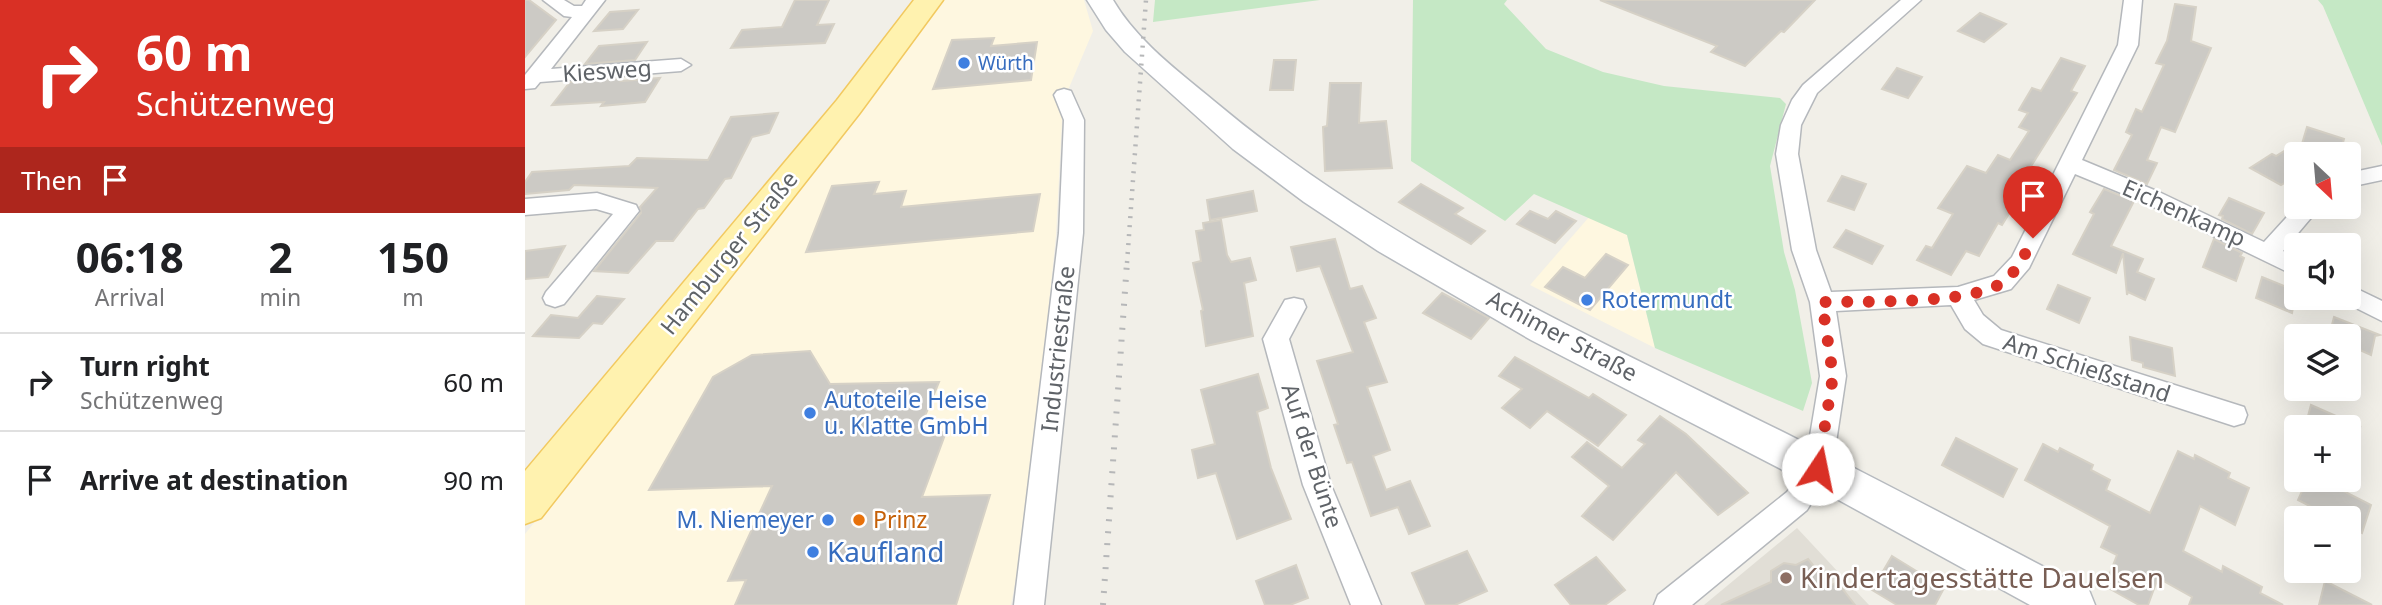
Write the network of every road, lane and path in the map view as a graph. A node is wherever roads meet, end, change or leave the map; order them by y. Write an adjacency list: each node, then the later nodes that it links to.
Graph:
1 (552, 0): 6 (street)
2 (929, 0): 25 (main road, Hamburger Straße)
3 (1100, 0): 24 (main road, Achimer Straße)
4 (1912, 0): 20 (street)
5 (2133, 0): 10 (street)
6 (591, 5): 8 (street)
7 (681, 65): 8 (street, Kiesweg)
8 (529, 82)
9 (1064, 95): 26 (street, Industriestraße)
10 (2070, 163): 15 (street, Eichenkamp); 17 (street)
11 (2382, 173): 12 (street)
12 (2361, 177)
13 (525, 207): 18 (street)
14 (2298, 219): 15 (street)
15 (2269, 252): 16 (street, Eichenkamp)
16 (2284, 260)
17 (1958, 296): 20 (street); 23 (street, Am Schießstand)
18 (555, 298)
19 (2361, 301): 22 (street)
20 (1822, 302): 24 (street)
21 (1294, 307): 27 (street, Auf der Bünte)
22 (2382, 312)
23 (2234, 415)
24 (1818, 469): 28 (street); 29 (main road, Achimer Straße)
25 (525, 504)
26 (1029, 605)
27 (1366, 605)
28 (1669, 605)
29 (2073, 605)

